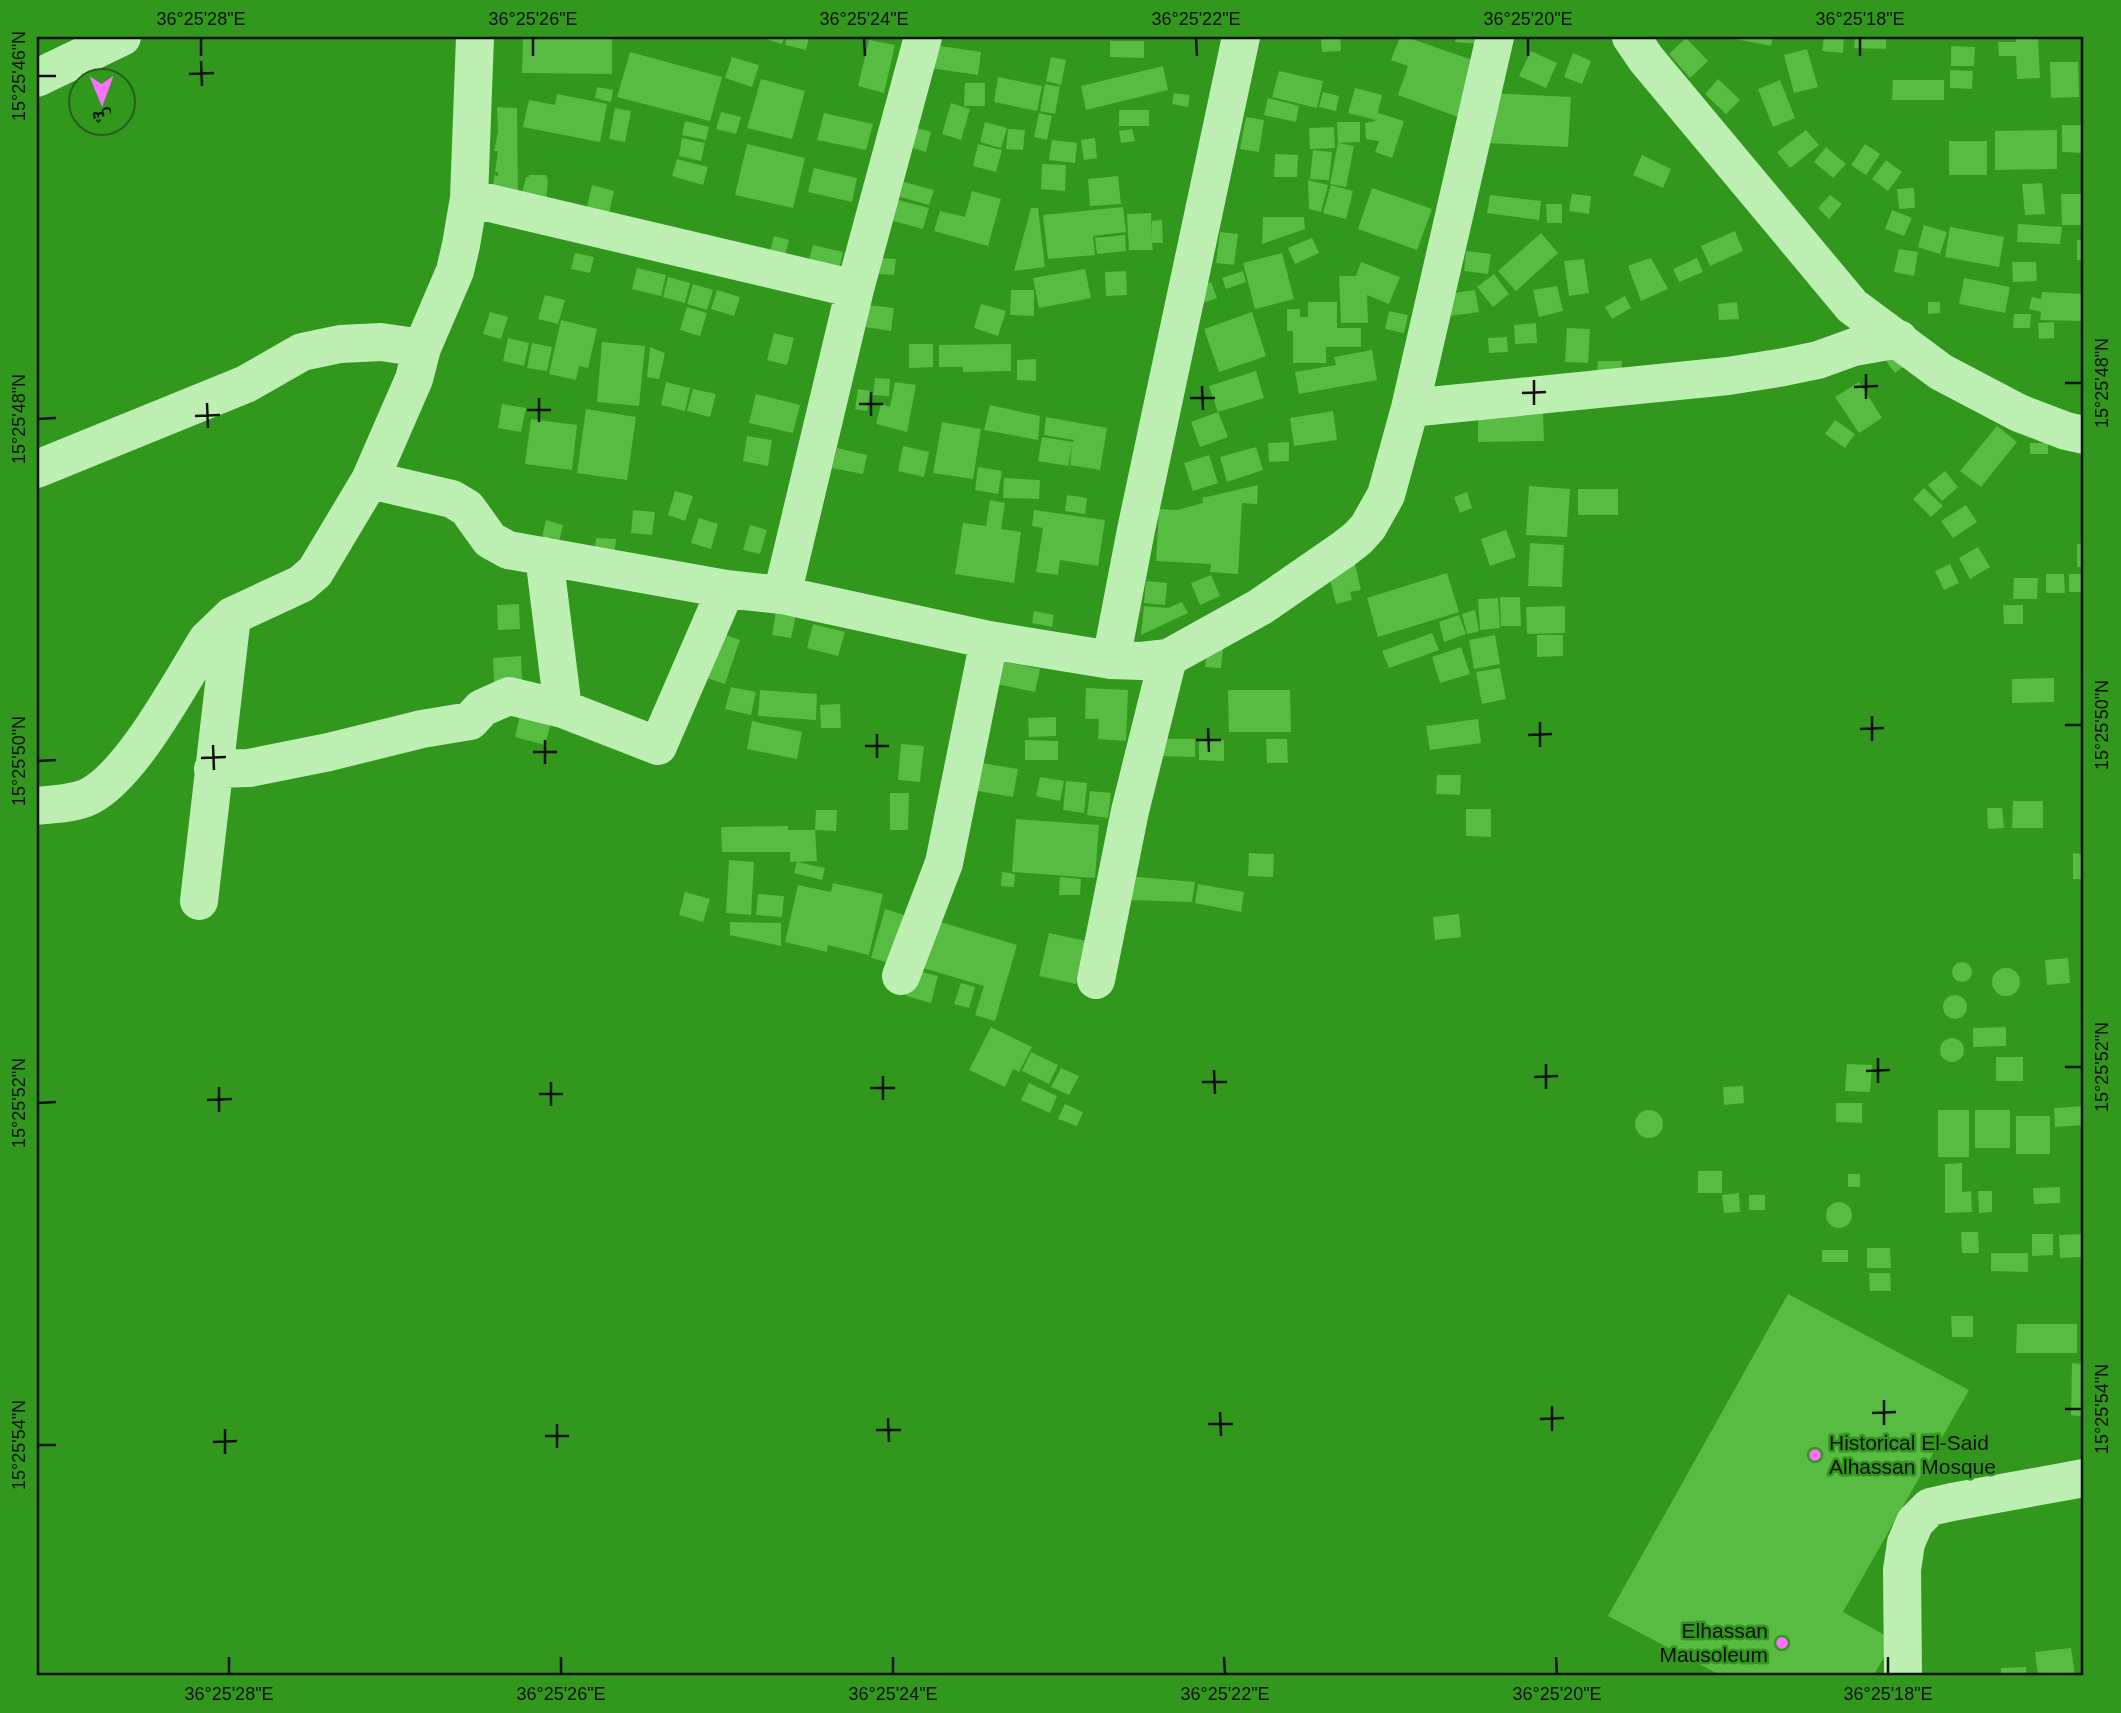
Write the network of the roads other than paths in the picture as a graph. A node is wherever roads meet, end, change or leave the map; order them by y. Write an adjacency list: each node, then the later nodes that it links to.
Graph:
1 (122, 37): 7 (street)
2 (475, 37): 8 (street)
3 (923, 37): 9 (street)
4 (1241, 37): 22 (street)
5 (1494, 37): 12 (street)
6 (1630, 37): 10 (street)
7 (37, 78)
8 (469, 198): 9 (street); 11 (street)
9 (855, 289): 18 (street)
10 (1899, 339): 12 (street); 13 (street)
11 (422, 348): 14 (street); 15 (street)
12 (1410, 408): 21 (street)
13 (2084, 435)
14 (37, 469)
15 (370, 480): 16 (street); 19 (street)
16 (544, 556): 17 (street); 23 (street)
17 (726, 589): 18 (street); 23 (street)
18 (782, 595): 20 (street)
19 (232, 616): 24 (street); 25 (street)
20 (989, 640): 22 (street); 27 (street)
21 (1167, 658): 22 (street); 28 (street)
22 (1111, 660)
23 (563, 709): 24 (street)
24 (213, 769): 26 (street)
25 (37, 806)
26 (199, 901)
27 (901, 976)
28 (1096, 980)
29 (2084, 1478): 30 (street)
30 (1903, 1676)

